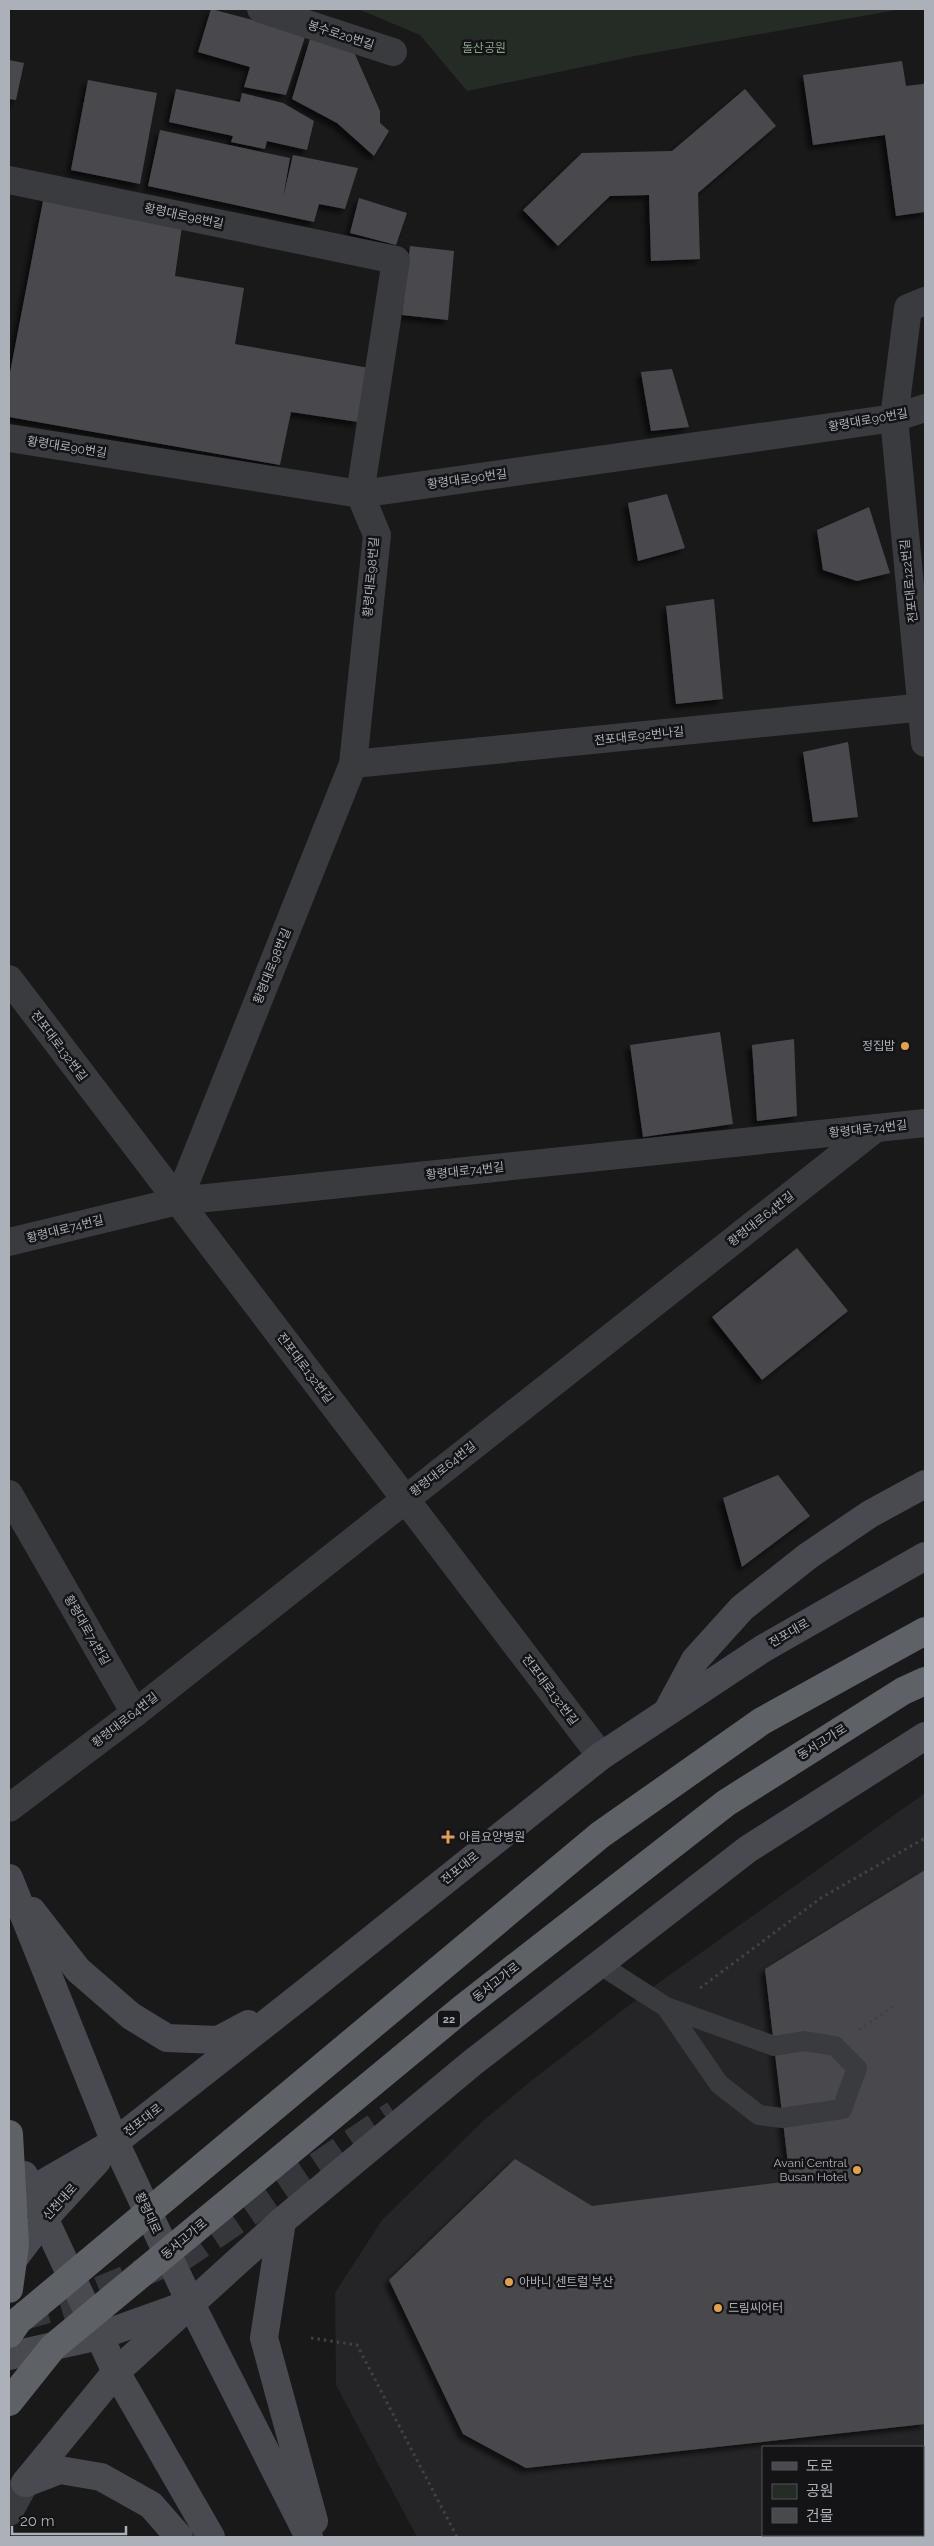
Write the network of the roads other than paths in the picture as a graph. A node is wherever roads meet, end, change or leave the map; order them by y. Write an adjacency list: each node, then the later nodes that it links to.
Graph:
1 (261, 9): 2 (street, 봉수로20번길)
2 (393, 52)
3 (9, 180): 8 (street, 황령대로98번길)
4 (925, 301): 6 (street, 전포대로122번길)
5 (925, 408): 6 (street, 황령대로90번길)
6 (894, 418): 8 (street, 황령대로90번길); 9 (street, 전포대로122번길)
7 (9, 438): 8 (street, 황령대로90번길)
8 (360, 494): 11 (street, 황령대로98번길)
9 (923, 708): 10 (street, 전포대로122번길); 11 (street, 전포대로92번나길)
10 (925, 743)
11 (354, 764): 15 (street, 황령대로98번길)
12 (9, 979): 15 (street, 전포대로132번길)
13 (925, 1123): 14 (street, 황령대로74번길)
14 (876, 1128): 15 (street, 황령대로74번길); 19 (street, 황령대로64번길)
15 (178, 1201): 16 (street, 황령대로74번길); 19 (street, 전포대로132번길)
16 (9, 1242)
17 (925, 1484): 23 (main road)
18 (9, 1494): 24 (street, 황령대로74번길)
19 (405, 1499): 24 (street, 황령대로64번길); 26 (street, 전포대로132번길)
20 (925, 1556): 23 (main road, 전포대로)
21 (925, 1631): 41 (highway, bridge)
22 (925, 1681): 45 (highway, 동서고가로 / 22, bridge)
23 (667, 1712): 26 (main road, 전포대로)
24 (135, 1713): 27 (street, 황령대로64번길)
25 (925, 1736): 29 (main road)
26 (601, 1756): 30 (main road, 전포대로)
27 (9, 1808)
28 (10, 1882): 30 (main road); 34 (main road, 황령대로)
29 (599, 1964): 31 (lane); 37 (main road)
30 (302, 1995): 34 (main road, 전포대로)
31 (669, 2008): 31 (lane)
32 (9, 2134): 39 (highway, bridge)
33 (9, 2138): 35 (main road)
34 (115, 2142): 35 (main road, 전포대로); 36 (main road, 신천대로); 40 (main road, 황령대로)
35 (20, 2195): 36 (main road)
36 (44, 2220): 38 (main road, 신천대로); 42 (main road)
37 (282, 2221): 40 (main road); 51 (main road)
38 (9, 2265)
39 (9, 2289)
40 (190, 2304): 42 (main road); 44 (main road); 50 (main road, 황령대로)
41 (9, 2334)
42 (99, 2336): 43 (main road); 44 (main road)
43 (9, 2356)
44 (116, 2372): 46 (main road); 49 (main road)
45 (9, 2402)
46 (25, 2483): 47 (street); 48 (main road)
47 (9, 2512)
48 (179, 2537)
49 (211, 2537)
50 (309, 2537)
51 (319, 2537)

